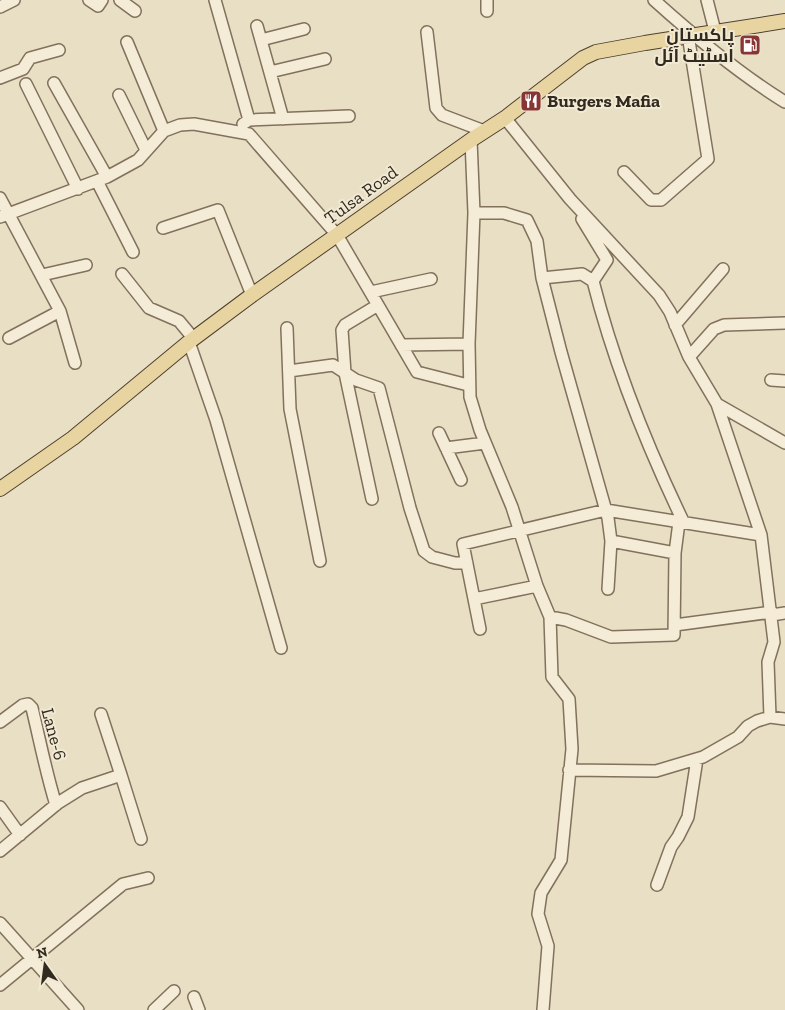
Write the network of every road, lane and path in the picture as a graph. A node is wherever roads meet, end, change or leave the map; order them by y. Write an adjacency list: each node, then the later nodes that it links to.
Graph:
1 (14, 0): 8 (street)
2 (89, 0): 3 (street)
3 (102, 0)
4 (120, 0): 9 (street)
5 (215, 0): 29 (street)
6 (654, 0): 15 (street)
7 (707, 0): 13 (street)
8 (0, 7)
9 (135, 11)
10 (785, 21): 13 (main road, Tulsa Road)
11 (257, 26): 16 (street)
12 (304, 29): 16 (street)
13 (715, 31): 15 (main road, Tulsa Road)
14 (427, 32): 32 (street)
15 (690, 34): 25 (street); 27 (main road, Tulsa Road); 35 (street)
16 (261, 40): 20 (street)
17 (127, 42): 31 (street)
18 (59, 50): 21 (street)
19 (325, 60): 20 (street)
20 (270, 72): 28 (street)
21 (0, 78)
22 (54, 83): 36 (street)
23 (26, 84): 37 (street)
24 (119, 95): 34 (street)
25 (785, 102)
26 (349, 116): 28 (street)
27 (504, 118): 32 (main road, Tulsa Road); 39 (street)
28 (283, 119): 29 (street)
29 (248, 120): 30 (street)
30 (234, 130): 31 (street); 43 (street)
31 (164, 131): 34 (street)
32 (484, 131): 33 (main road, Tulsa Road)
33 (470, 140): 40 (street); 43 (main road, Tulsa Road)
34 (146, 150): 36 (street)
35 (624, 172)
36 (102, 179): 37 (street); 44 (street)
37 (78, 189): 41 (street)
38 (0, 198): 41 (street)
39 (570, 199): 51 (street); 57 (street)
40 (474, 213): 49 (street); 61 (street)
41 (4, 216): 48 (street)
42 (163, 228): 53 (street)
43 (337, 235): 52 (street); 53 (main road, Tulsa Road)
44 (133, 252)
45 (86, 265): 48 (street)
46 (723, 269): 57 (street)
47 (122, 274): 60 (street)
48 (42, 275): 55 (street)
49 (542, 278): 51 (street); 78 (street)
50 (432, 279): 52 (street)
51 (593, 281): 79 (street)
52 (371, 292): 54 (street)
53 (252, 295): 60 (main road, Tulsa Road)
54 (378, 305): 62 (street); 66 (street)
55 (60, 311): 59 (street); 64 (street)
56 (785, 323): 63 (street)
57 (675, 325): 63 (street)
58 (287, 328): 65 (street)
59 (9, 338)
60 (192, 340): 76 (main road, Tulsa Road); 94 (street)
61 (469, 344): 62 (street); 69 (street)
62 (401, 345): 69 (street)
63 (689, 357): 70 (street)
64 (76, 363)
65 (289, 371): 66 (street); 84 (street)
66 (345, 373): 77 (street); 85 (street)
67 (772, 380): 68 (street)
68 (785, 381)
69 (468, 385): 72 (street)
70 (717, 404): 73 (street); 81 (street)
71 (439, 433): 74 (street)
72 (485, 443): 74 (street); 80 (street)
73 (785, 443)
74 (446, 448): 75 (street)
75 (460, 480)
76 (0, 489)
77 (372, 500)
78 (606, 510): 79 (street); 80 (street); 82 (street)
79 (681, 522): 81 (street); 83 (street)
80 (520, 530): 85 (street); 86 (street)
81 (761, 534): 89 (street)
82 (611, 541): 83 (street); 87 (street)
83 (675, 553): 92 (street)
84 (320, 561)
85 (467, 563): 88 (street)
86 (537, 586): 88 (street); 91 (street)
87 (608, 589)
88 (474, 599): 93 (street)
89 (772, 613): 90 (street); 92 (street); 96 (street)
90 (785, 613)
91 (550, 617): 92 (street); 100 (street)
92 (675, 625)
93 (480, 629)
94 (281, 648)
95 (101, 714): 101 (street)
96 (770, 717): 97 (street); 99 (street)
97 (785, 719)
98 (0, 722): 102 (street, Lane-6)
99 (697, 759): 100 (street); 108 (street)
100 (569, 770): 117 (street)
101 (121, 775): 102 (street); 105 (street)
102 (56, 805): 104 (street)
103 (0, 807): 104 (street)
104 (20, 835): 106 (street)
105 (141, 839)
106 (0, 851)
107 (148, 878): 110 (street)
108 (657, 885)
109 (0, 923): 110 (street)
110 (33, 958): 111 (street); 114 (street)
111 (0, 985)
112 (174, 991): 115 (street)
113 (194, 997): 116 (street)
114 (78, 1010)
115 (154, 1010)
116 (199, 1010)
117 (543, 1010)

